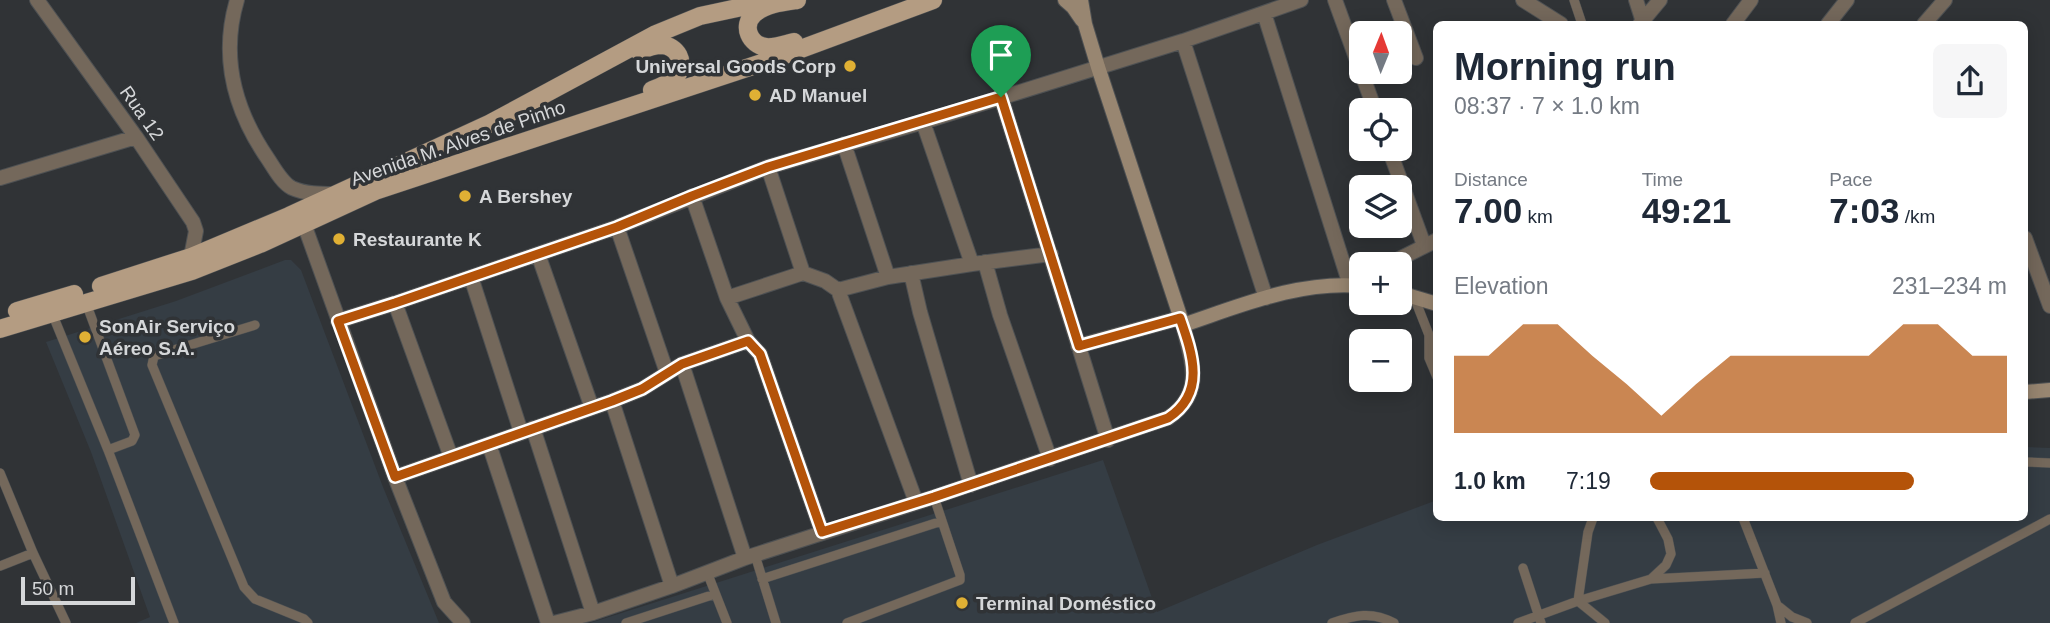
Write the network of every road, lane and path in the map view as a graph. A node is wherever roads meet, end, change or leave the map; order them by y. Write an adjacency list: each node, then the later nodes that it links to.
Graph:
1 (37, 0): 36 (street, Rua 12)
2 (237, 0): 41 (street)
3 (775, 0): 31 (main road, Avenida M. Alves de Pinho)
4 (796, 0): 19 (main road)
5 (933, 0): 19 (main road, Avenida M. Alves de Pinho)
6 (1065, 0): 27 (street)
7 (1081, 0): 27 (street)
8 (1301, 0): 18 (street)
9 (1335, 0): 33 (street)
10 (1394, 0): 29 (street)
11 (1523, 0): 20 (street)
12 (1574, 0): 21 (lane)
13 (1636, 0): 22 (street)
14 (1660, 0): 23 (street)
15 (1751, 0): 24 (street)
16 (1847, 0): 25 (street)
17 (1945, 0): 26 (street)
18 (1264, 13): 28 (street); 52 (street)
19 (875, 20): 35 (main road, Avenida M. Alves de Pinho)
20 (1556, 21)
21 (1581, 21)
22 (1641, 21)
23 (1643, 21)
24 (1735, 21)
25 (1830, 21)
26 (1927, 21)
27 (1085, 24): 30 (street)
28 (1182, 41): 30 (street); 61 (street)
29 (1416, 58)
30 (1098, 67): 32 (street); 70 (street)
31 (556, 89): 35 (main road); 41 (main road, Avenida M. Alves de Pinho)
32 (1001, 97): 34 (street); 49 (street)
33 (1371, 98)
34 (923, 122): 37 (street); 51 (street)
35 (565, 127): 43 (main road, Avenida M. Alves de Pinho)
36 (136, 137): 40 (street); 50 (street, Rua 12)
37 (844, 144): 39 (street); 56 (street)
38 (1394, 161): 45 (street)
39 (768, 167): 42 (street); 53 (street)
40 (0, 178)
41 (336, 194): 50 (main road, Avenida M. Alves de Pinho)
42 (692, 196): 44 (street); 60 (street)
43 (304, 224): 62 (main road, Avenida M. Alves de Pinho); 69 (street)
44 (617, 227): 48 (street); 77 (street)
45 (1431, 243): 47 (street)
46 (2028, 246): 66 (street)
47 (1412, 253)
48 (538, 254): 55 (street); 81 (street)
49 (1051, 254): 51 (street); 74 (street)
50 (191, 257): 68 (main road, Avenida M. Alves de Pinho)
51 (978, 263): 54 (street); 87 (street)
52 (1349, 264)
53 (803, 272): 58 (street); 60 (street)
54 (911, 273): 56 (street); 92 (street)
55 (471, 277): 63 (street); 82 (street)
56 (888, 277): 58 (street)
57 (1349, 285): 61 (street)
58 (838, 290): 94 (street)
59 (1412, 296): 64 (street)
60 (727, 298): 73 (street)
61 (1266, 298): 70 (street)
62 (86, 303): 67 (main road, Avenida M. Alves de Pinho); 85 (lane)
63 (395, 303): 69 (street); 86 (street)
64 (1433, 303)
65 (1412, 304): 76 (lane)
66 (2050, 306)
67 (52, 313): 72 (main road, Avenida M. Alves de Pinho); 85 (lane)
68 (0, 316)
69 (338, 321): 91 (street)
70 (1182, 321): 74 (street); 83 (street)
71 (256, 325): 117 (lane)
72 (0, 329)
73 (748, 341): 75 (street); 100 (street)
74 (1079, 346): 83 (street)
75 (682, 364): 77 (street); 102 (street)
76 (1433, 368)
77 (667, 373): 80 (street)
78 (2050, 390): 79 (street)
79 (2028, 392)
80 (612, 401): 81 (street); 109 (street)
81 (592, 408): 82 (street)
82 (527, 430): 84 (street); 113 (street)
83 (1108, 440): 87 (street)
84 (489, 443): 86 (street); 119 (street)
85 (108, 450): 116 (lane)
86 (451, 457): 91 (street)
87 (1050, 459): 92 (street)
88 (2028, 462): 89 (lane)
89 (2050, 463)
90 (0, 473): 101 (lane)
91 (395, 477): 118 (street)
92 (971, 485): 93 (street)
93 (934, 497): 94 (street); 96 (lane)
94 (916, 502): 100 (street)
95 (2050, 519): 131 (lane)
96 (942, 521): 107 (lane); 124 (lane)
97 (1592, 521): 111 (lane)
98 (1659, 521): 108 (lane)
99 (1744, 521): 106 (lane)
100 (822, 532): 102 (street)
101 (33, 553): 103 (lane); 115 (lane)
102 (750, 556): 105 (street); 107 (lane)
103 (0, 566)
104 (1523, 568): 114 (lane)
105 (707, 572): 109 (street); 110 (lane)
106 (1765, 573): 108 (lane); 112 (lane)
107 (762, 579): 123 (lane)
108 (1651, 579): 111 (lane)
109 (672, 586): 113 (street)
110 (715, 594): 121 (lane); 122 (lane)
111 (1578, 601): 114 (lane); 128 (lane)
112 (1777, 605): 129 (lane); 130 (lane)
113 (593, 613): 120 (street)
114 (1539, 619): 127 (lane)
115 (66, 623)
116 (174, 623)
117 (308, 623)
118 (464, 623)
119 (548, 623)
120 (554, 623)
121 (626, 623)
122 (727, 623)
123 (776, 623)
124 (847, 623)
125 (1332, 623): 126 (lane)
126 (1394, 623)
127 (1518, 623)
128 (1605, 623)
129 (1781, 623)
130 (1807, 623)
131 (1855, 623)

